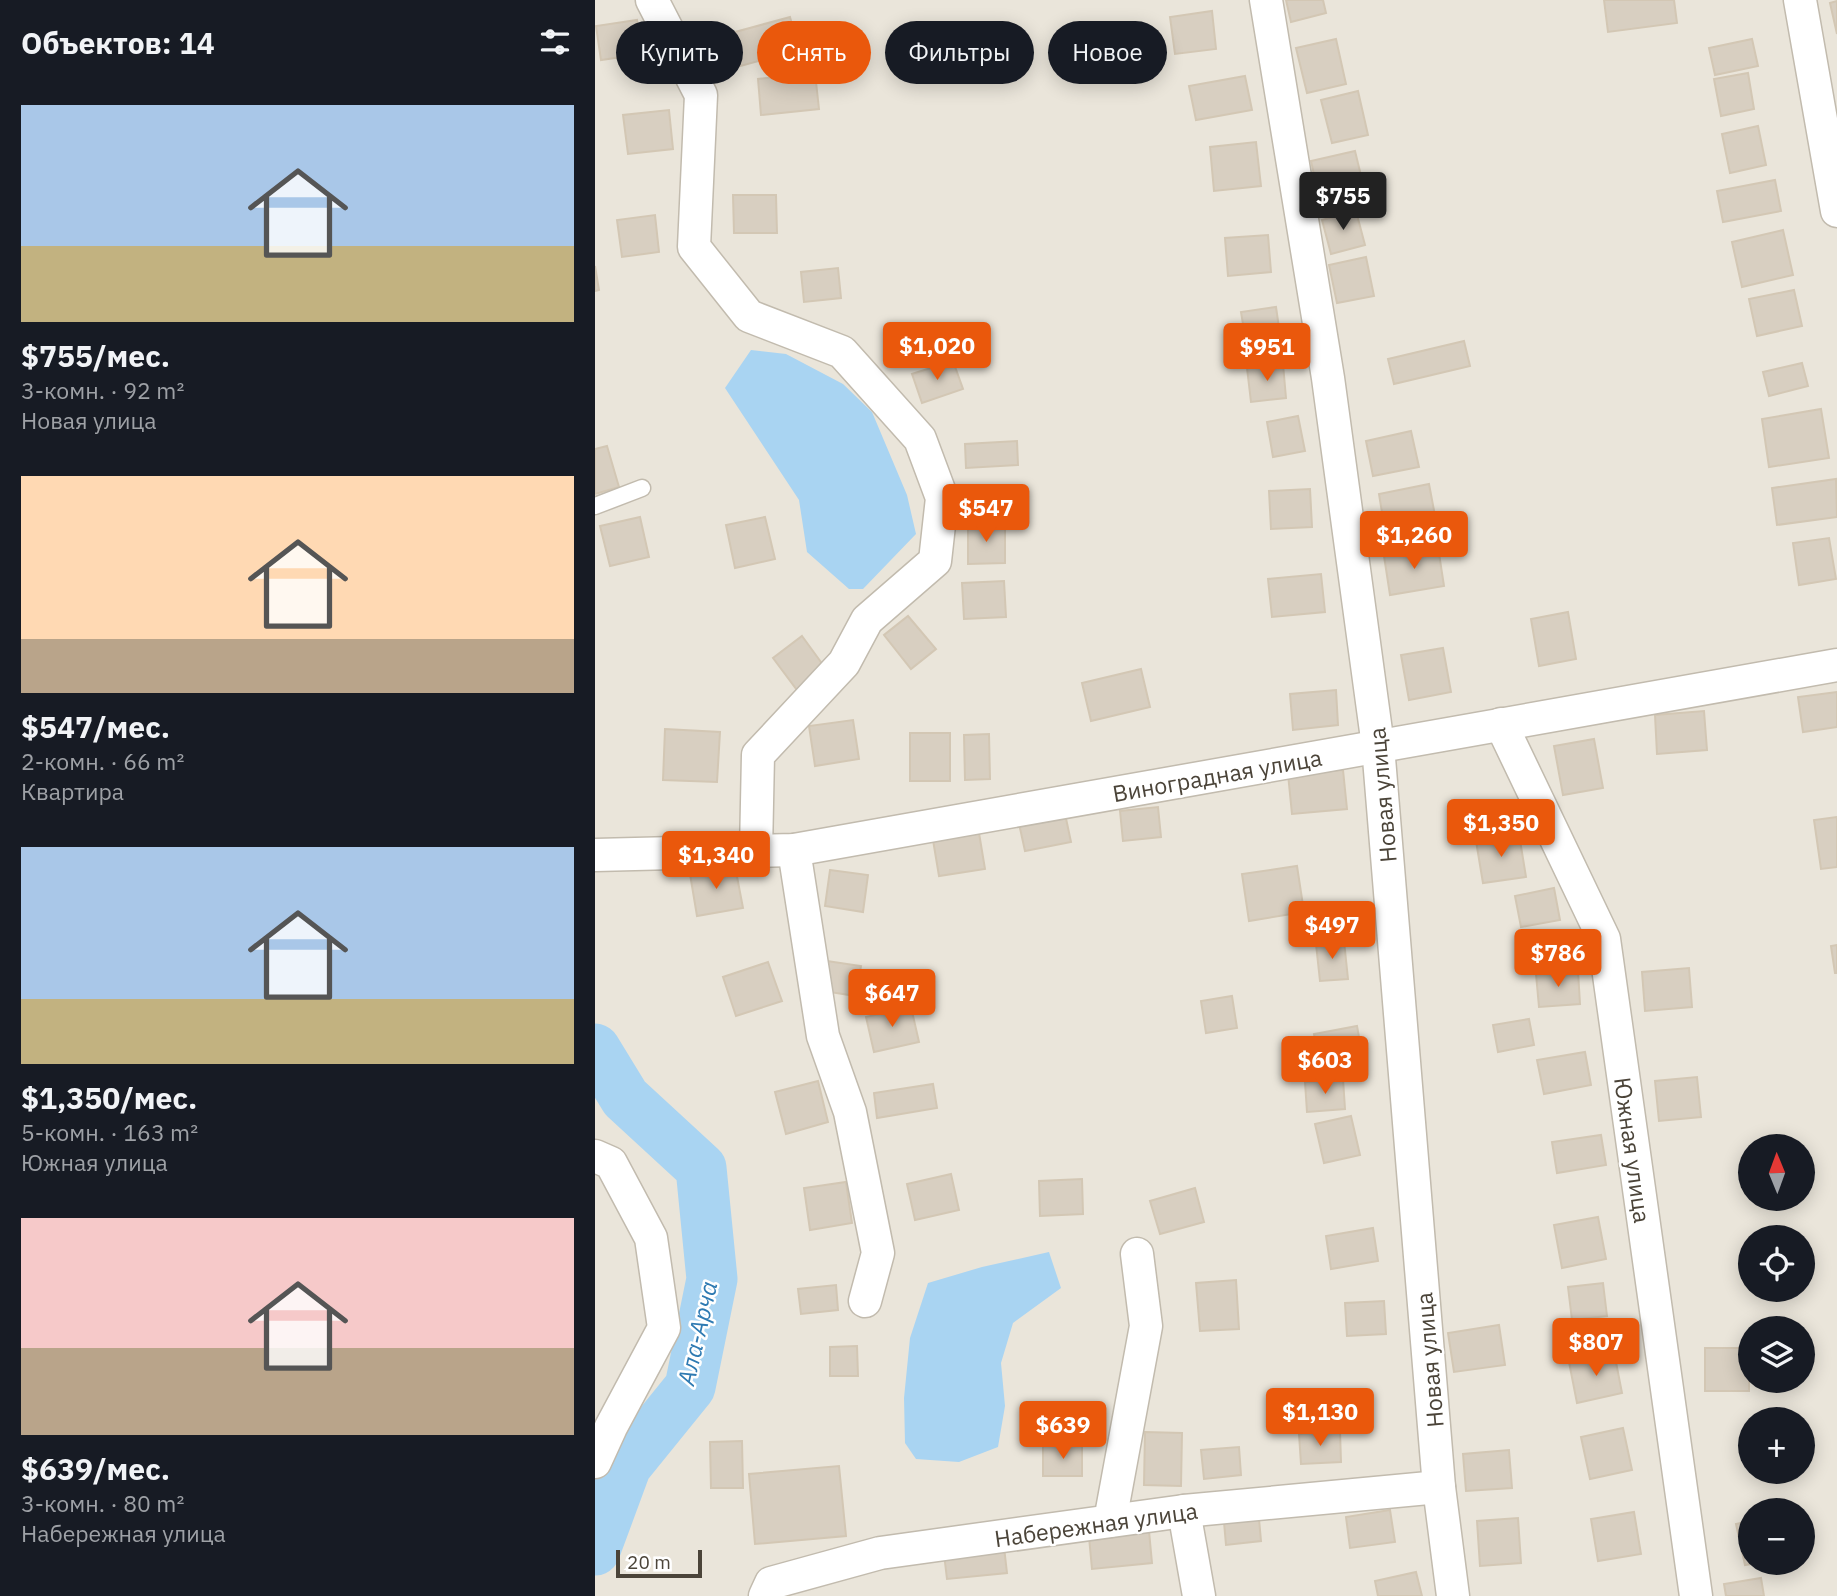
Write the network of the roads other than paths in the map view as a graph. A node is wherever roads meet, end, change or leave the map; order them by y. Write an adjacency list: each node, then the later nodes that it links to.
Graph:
1 (652, 0): 11 (street)
2 (1266, 0): 9 (street, Новая улица)
3 (1800, 0): 4 (street)
4 (1837, 211)
5 (642, 488): 6 (lane)
6 (595, 506)
7 (1837, 666): 8 (street, Виноградная улица)
8 (1501, 724): 9 (street, Виноградная улица); 23 (street, Южная улица)
9 (1378, 746): 10 (street, Виноградная улица); 17 (street, Новая улица)
10 (794, 850): 11 (street, Виноградная улица); 15 (street)
11 (756, 851): 12 (street, Виноградная улица)
12 (595, 855)
13 (595, 1156): 16 (street)
14 (1137, 1254): 19 (street)
15 (865, 1301)
16 (595, 1462)
17 (1439, 1487): 18 (street, Набережная улица); 22 (street, Новая улица)
18 (1184, 1511): 19 (street, Набережная улица); 21 (street)
19 (1110, 1521): 20 (street, Набережная улица)
20 (765, 1596)
21 (1199, 1596)
22 (1453, 1596)
23 (1696, 1596)

